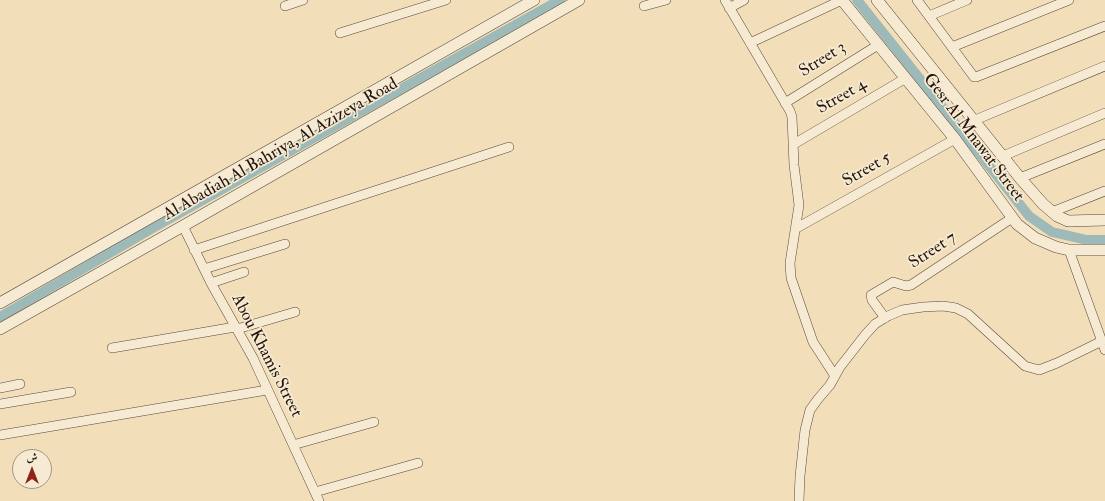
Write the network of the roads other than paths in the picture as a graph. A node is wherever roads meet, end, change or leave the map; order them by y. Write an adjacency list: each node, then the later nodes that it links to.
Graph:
1 (303, 0): 13 (street)
2 (446, 0): 17 (street)
3 (534, 0): 45 (street, Al Abadiah Al Bahriya, Al Azizeya Road)
4 (579, 0): 36 (street, Al Abadiah Al Bahriya, Al Azizeya Road)
5 (666, 0): 14 (street)
6 (744, 0): 12 (street)
7 (842, 0): 18 (street); 19 (street, Gesr Al Mnawat Street)
8 (877, 0): 25 (street, Gesr Al Mnawat Street)
9 (917, 0): 15 (street)
10 (967, 0): 15 (street)
11 (1069, 0): 20 (street)
12 (727, 4): 18 (street)
13 (285, 6)
14 (644, 6)
15 (929, 16): 20 (street)
16 (1105, 26): 20 (street)
17 (340, 33)
18 (750, 43): 23 (street)
19 (878, 45): 22 (street, Gesr Al Mnawat Street); 23 (street, Street 3)
20 (952, 48)
21 (1105, 66): 25 (street)
22 (906, 78): 26 (street, Gesr Al Mnawat Street); 27 (street, Street 4)
23 (785, 103): 27 (street)
24 (1105, 113): 30 (street)
25 (975, 120): 30 (street, Gesr Al Mnawat Street)
26 (955, 139): 34 (street, Gesr Al Mnawat Street); 37 (street, Street 5)
27 (794, 144): 37 (street)
28 (1105, 144): 31 (street)
29 (509, 147): 39 (street)
30 (1004, 156): 31 (street, Gesr Al Mnawat Street)
31 (1020, 178): 33 (street, Gesr Al Mnawat Street)
32 (1105, 191): 33 (street)
33 (1052, 212): 35 (street, Gesr Al Mnawat Street)
34 (1012, 218): 40 (street, Gesr Al Mnawat Street); 47 (street, Street 7)
35 (1105, 220)
36 (183, 226): 39 (street, Abou Khamis Street); 49 (street, Al Abadiah Al Bahriya, Al Azizeya Road)
37 (795, 229): 53 (street)
38 (285, 244): 42 (street)
39 (194, 250): 42 (street, Abou Khamis Street)
40 (1069, 250): 41 (street, Gesr Al Mnawat Street); 50 (street)
41 (1105, 250)
42 (204, 269): 44 (street, Abou Khamis Street)
43 (244, 272): 44 (street)
44 (211, 283): 48 (street, Abou Khamis Street)
45 (0, 303)
46 (295, 312): 48 (street)
47 (885, 318): 50 (street); 53 (street)
48 (236, 328): 51 (street); 56 (street, Abou Khamis Street)
49 (0, 329)
50 (1102, 341): 52 (street)
51 (112, 348)
52 (1105, 350)
53 (835, 376): 65 (street)
54 (20, 384): 55 (street)
55 (0, 388)
56 (267, 390): 60 (street); 61 (street, Abou Khamis Street)
57 (71, 392): 58 (street)
58 (0, 404)
59 (374, 422): 61 (street)
60 (0, 435)
61 (293, 445): 63 (street, Abou Khamis Street)
62 (418, 463): 63 (street)
63 (315, 492): 64 (street, Abou Khamis Street)
64 (319, 501)
65 (799, 501)

